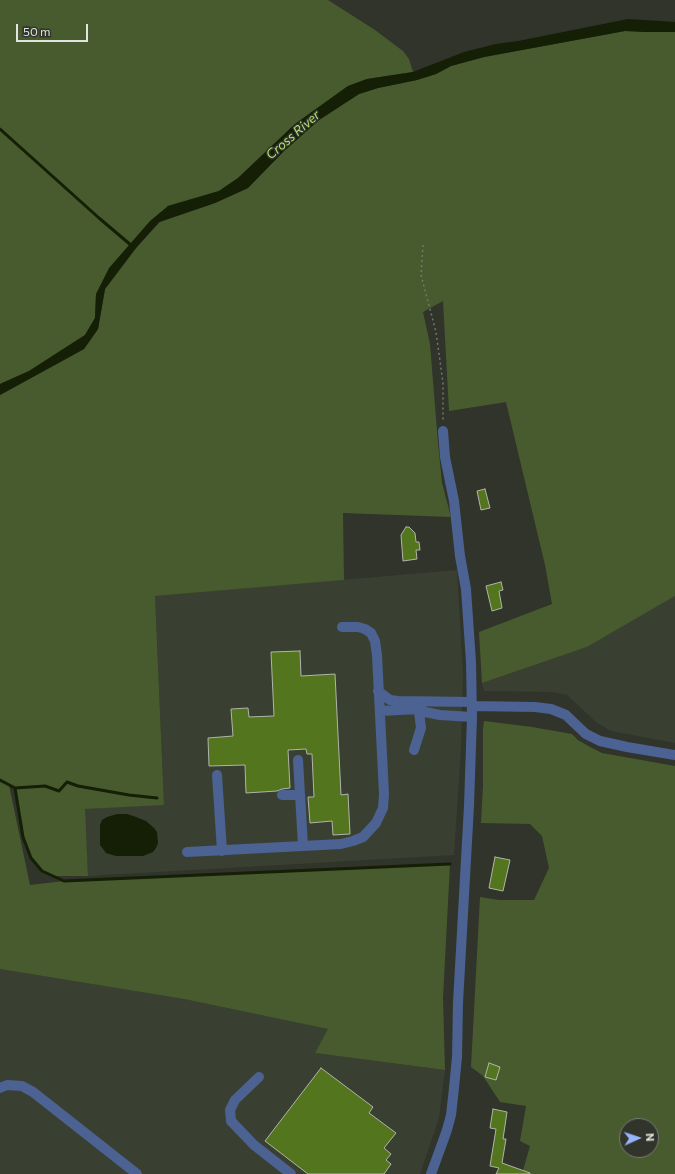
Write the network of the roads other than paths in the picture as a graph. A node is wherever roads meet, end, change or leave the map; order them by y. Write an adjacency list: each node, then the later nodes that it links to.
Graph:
1 (443, 431): 4 (street)
2 (342, 627): 3 (street)
3 (378, 692): 5 (street); 6 (street)
4 (472, 704): 5 (street); 8 (street); 11 (street)
5 (419, 705): 6 (street); 7 (street); 9 (street)
6 (380, 711): 16 (street)
7 (440, 715): 8 (street); 9 (street)
8 (472, 717): 23 (street)
9 (421, 728): 10 (street)
10 (414, 750)
11 (675, 755)
12 (298, 760): 15 (street)
13 (217, 775): 17 (street)
14 (282, 795): 15 (street)
15 (300, 795): 16 (street)
16 (303, 846): 17 (street)
17 (222, 850): 18 (street)
18 (187, 852)
19 (259, 1077): 22 (street)
20 (0, 1088): 21 (street)
21 (137, 1174)
22 (290, 1174)
23 (431, 1174)

